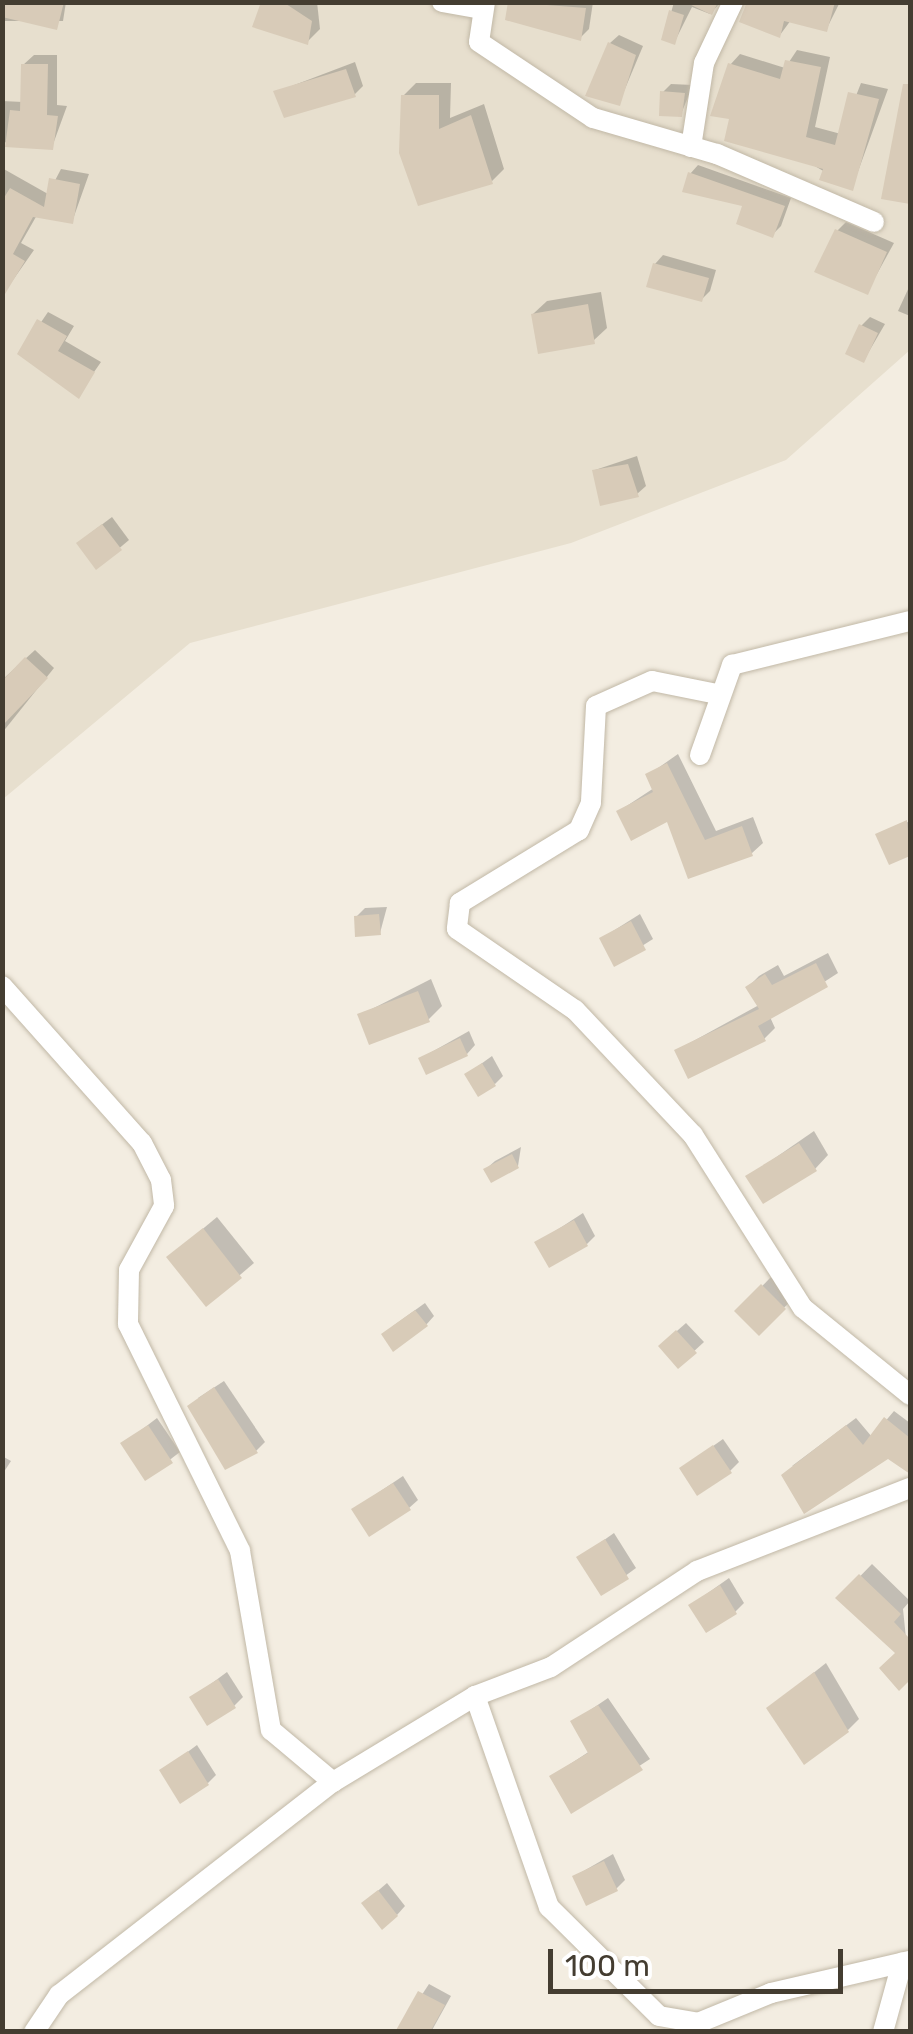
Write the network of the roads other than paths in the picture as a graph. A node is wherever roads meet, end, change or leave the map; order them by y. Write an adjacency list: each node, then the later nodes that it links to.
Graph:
1 (442, 2): 3 (street)
2 (732, 2): 4 (street)
3 (483, 6): 4 (street)
4 (691, 147): 5 (street)
5 (874, 222)
6 (910, 621): 7 (street)
7 (717, 694): 8 (street); 10 (street)
8 (700, 755)
9 (2, 986): 13 (street)
10 (910, 1395)
11 (910, 1488): 12 (street)
12 (475, 1696): 13 (street); 14 (street)
13 (333, 1782): 15 (street)
14 (906, 1962): 16 (street)
15 (34, 2032)
16 (883, 2032)

